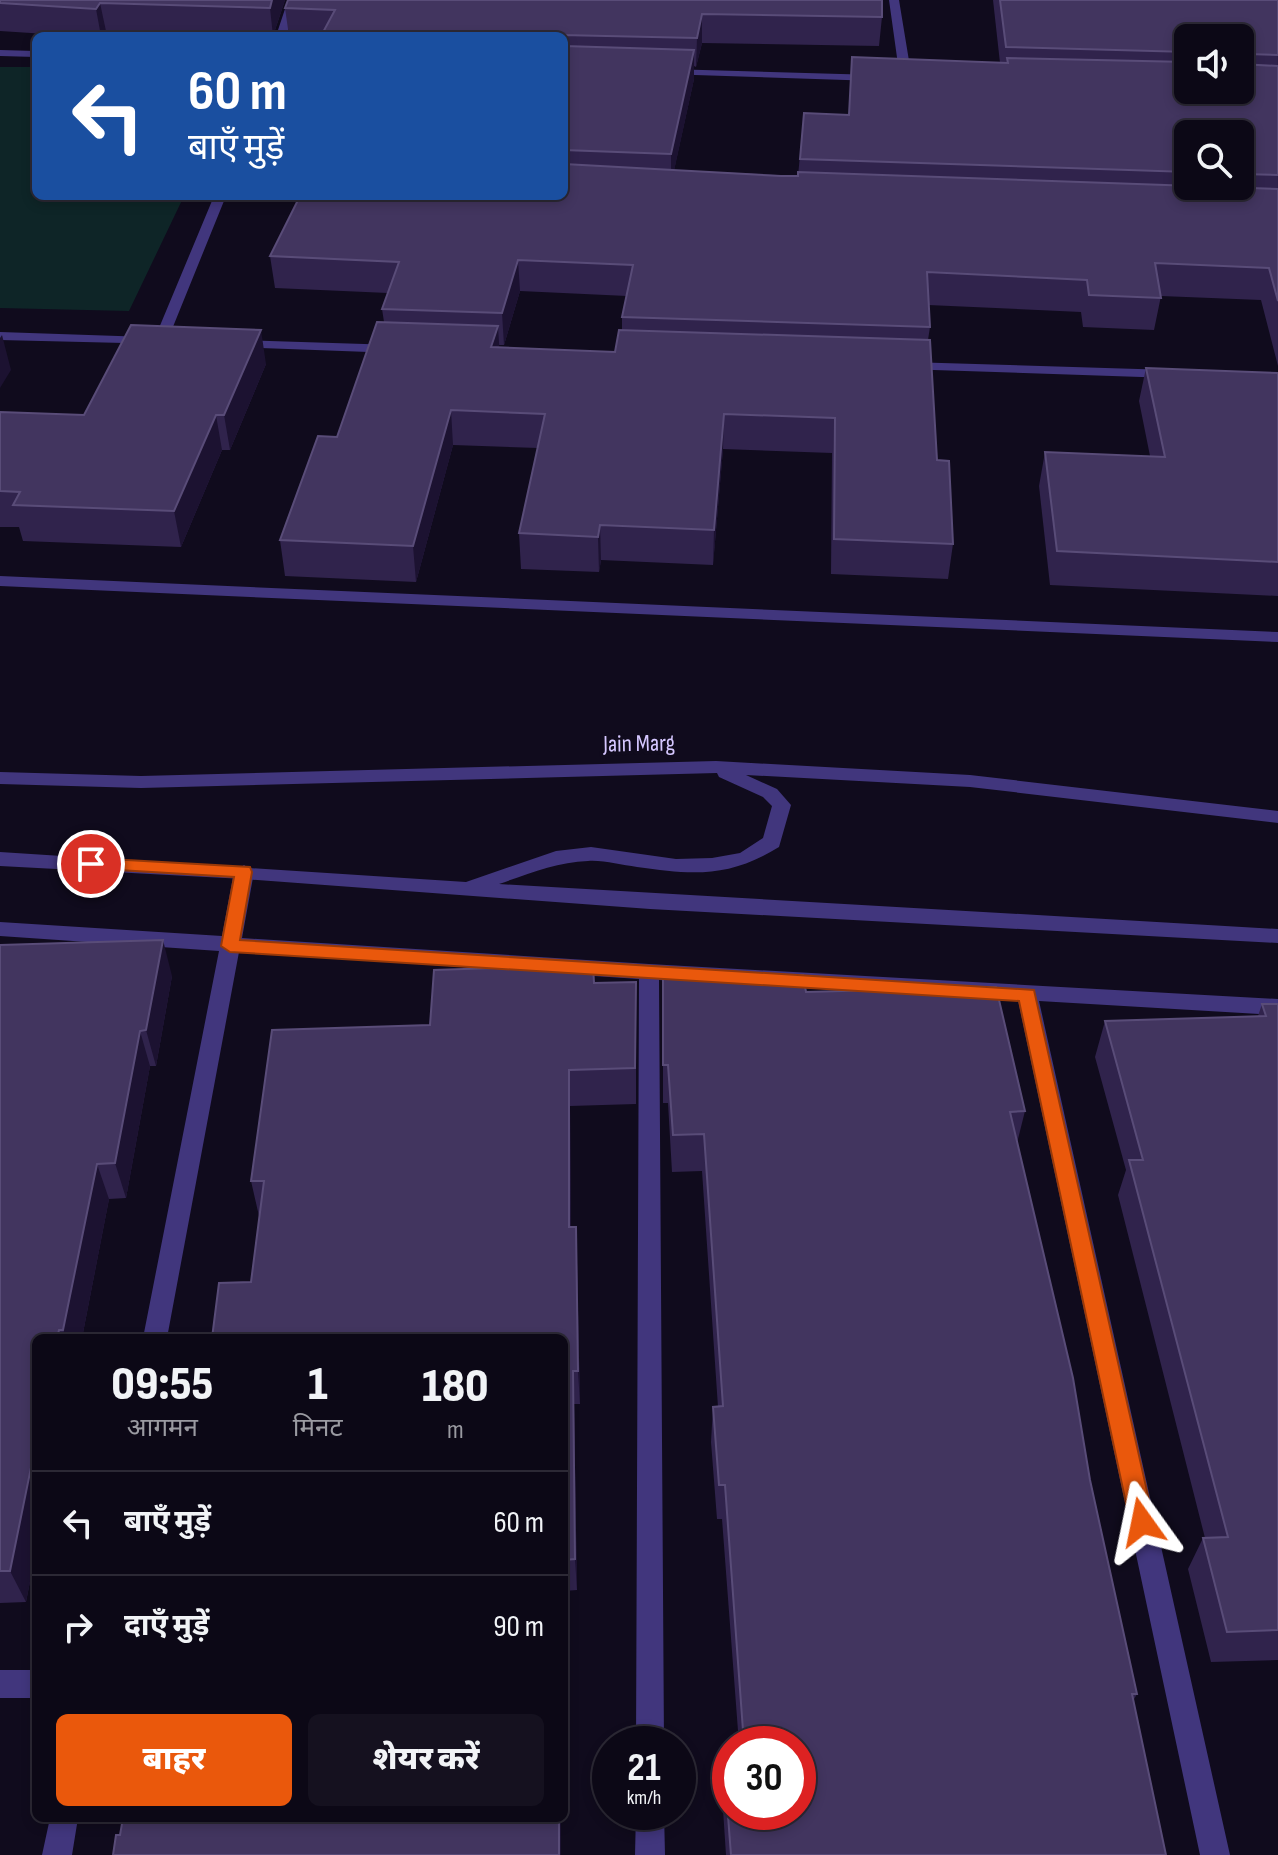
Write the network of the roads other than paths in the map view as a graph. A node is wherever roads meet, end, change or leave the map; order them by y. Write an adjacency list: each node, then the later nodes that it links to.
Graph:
1 (293, 0): 3 (street)
2 (894, 0): 7 (street)
3 (282, 32)
4 (0, 53): 5 (street)
5 (32, 54)
6 (657, 72): 7 (street)
7 (906, 79): 8 (street)
8 (922, 80)
9 (218, 200): 11 (street)
10 (0, 336): 11 (street)
11 (161, 341): 12 (street)
12 (177, 342)
13 (225, 343): 14 (street)
14 (416, 349)
15 (895, 365): 16 (street)
16 (1182, 375)
17 (0, 581): 18 (street)
18 (1278, 637)
19 (716, 767): 20 (street, Jain Marg); 21 (street, Jain Marg); 24 (street)
20 (0, 778)
21 (1278, 817)
22 (0, 859): 23 (street)
23 (244, 872): 24 (street); 27 (street)
24 (464, 888): 26 (street)
25 (0, 929): 27 (street)
26 (1278, 936)
27 (230, 946): 28 (street); 31 (street)
28 (649, 972): 29 (street); 34 (street)
29 (1027, 995): 30 (street); 39 (street)
30 (1278, 1007)
31 (156, 1334)
32 (0, 1684): 33 (street)
33 (32, 1684)
34 (650, 1726)
35 (63, 1822): 37 (street)
36 (650, 1830): 38 (street)
37 (57, 1855)
38 (650, 1855)
39 (1215, 1855)

